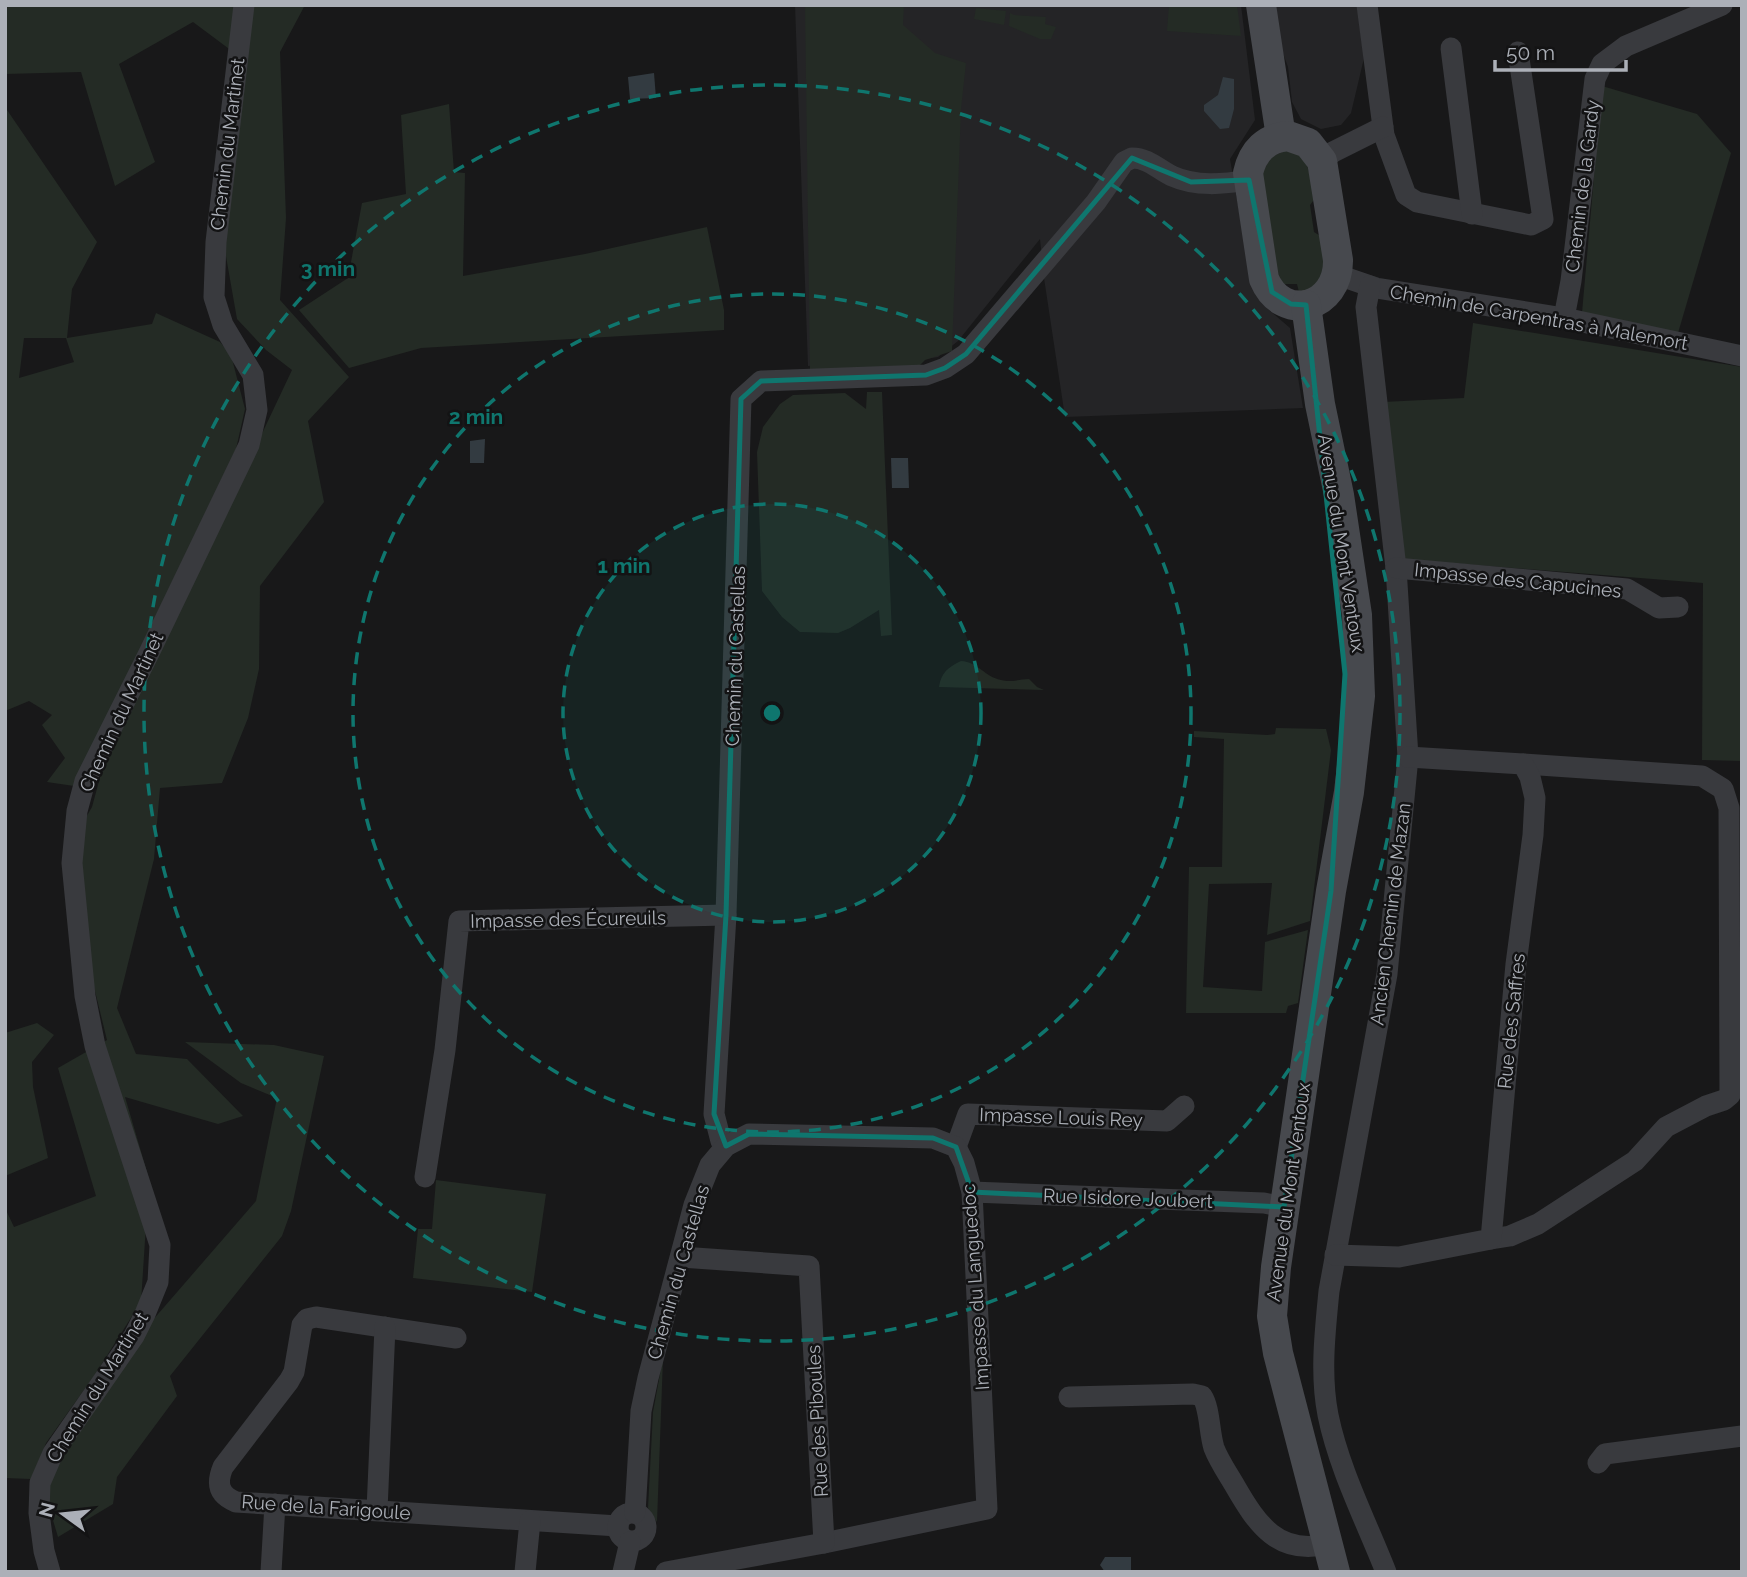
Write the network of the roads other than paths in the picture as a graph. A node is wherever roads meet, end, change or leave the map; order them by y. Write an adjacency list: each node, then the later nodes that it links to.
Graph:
1 (244, 5): 42 (street, Chemin du Martinet)
2 (1261, 5): 8 (main road)
3 (1367, 5): 7 (street)
4 (1722, 5): 15 (street, Chemin de la Gardy)
5 (1451, 48): 11 (street)
6 (1518, 52): 11 (street)
7 (1382, 127): 9 (street); 11 (street)
8 (1281, 137): 9 (main road); 10 (main road)
9 (1322, 161): 12 (main road)
10 (1249, 180): 14 (main road); 21 (street, Chemin du Castellas)
11 (1472, 214)
12 (1338, 275): 13 (street, Chemin de Carpentras à Malemort); 14 (main road)
13 (1370, 286): 15 (street, Chemin de Carpentras à Malemort); 17 (street, Ancien Chemin de Mazan)
14 (1306, 304): 27 (main road, Avenue du Mont Ventoux)
15 (1564, 318): 16 (street, Chemin de Carpentras à Malemort)
16 (1742, 356)
17 (1395, 568): 18 (street, Impasse des Capucines); 19 (street, Ancien Chemin de Mazan)
18 (1678, 607)
19 (1408, 757): 20 (street); 29 (street, Ancien Chemin de Mazan)
20 (1523, 764): 28 (street, Rue des Saffres); 28 (street)
21 (726, 915): 23 (street, Chemin du Castellas); 25 (street, Impasse des Écureuils)
22 (1184, 1107): 24 (street, Impasse Louis Rey)
23 (726, 1146): 24 (street); 30 (street, Chemin du Castellas)
24 (956, 1147): 26 (street, Impasse du Languedoc)
25 (425, 1177)
26 (972, 1192): 27 (street, Rue Isidore Joubert); 40 (street, Impasse du Languedoc)
27 (1284, 1207): 41 (main road, Avenue du Mont Ventoux)
28 (1491, 1239): 29 (street)
29 (1335, 1255): 47 (street, Ancien Chemin de Mazan)
30 (681, 1257): 39 (street, Chemin du Castellas); 40 (street, Rue des Piboules)
31 (385, 1327): 32 (street, Rue de la Farigoule); 36 (street, Rue de la Farigoule); 37 (street)
32 (456, 1338)
33 (1069, 1398): 41 (street)
34 (1742, 1436): 35 (street)
35 (1598, 1463)
36 (275, 1504): 37 (street, Rue de la Farigoule); 43 (street)
37 (377, 1510): 38 (street, Rue de la Farigoule)
38 (530, 1521): 39 (street, Rue de la Farigoule); 44 (street)
39 (628, 1527): 45 (street, Chemin du Castellas)
40 (824, 1543): 46 (street)
41 (1331, 1558)
42 (50, 1572)
43 (271, 1572)
44 (525, 1572)
45 (623, 1572)
46 (666, 1572)
47 (1386, 1572)

